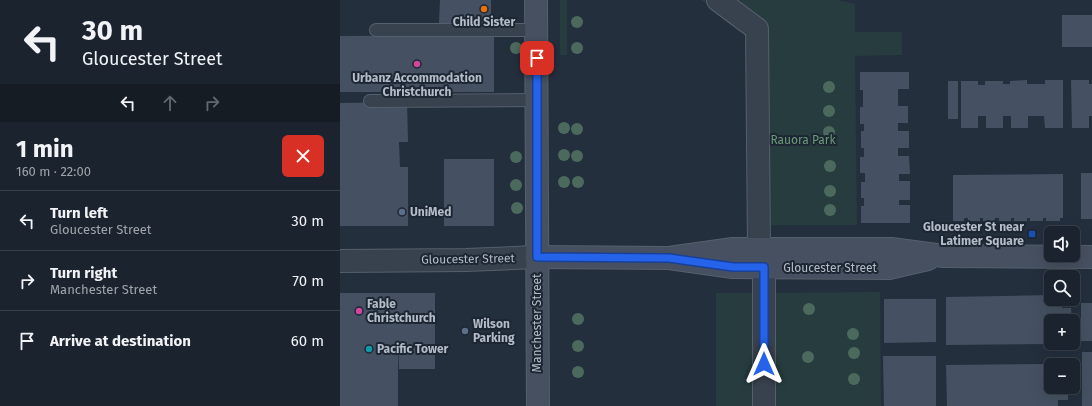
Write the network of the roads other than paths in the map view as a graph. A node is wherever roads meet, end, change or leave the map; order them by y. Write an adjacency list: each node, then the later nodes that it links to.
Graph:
1 (536, 0): 4 (street, Manchester Street)
2 (718, 0): 9 (street)
3 (376, 30): 4 (lane)
4 (537, 30): 5 (street, Manchester Street)
5 (537, 100): 6 (lane); 7 (street, Manchester Street)
6 (370, 101)
7 (537, 257): 9 (street, Gloucester Street); 10 (street, Gloucester Street); 11 (street, Manchester Street)
8 (1092, 257): 9 (street, Gloucester Street)
9 (761, 258): 12 (street)
10 (340, 261)
11 (538, 406)
12 (764, 406)

